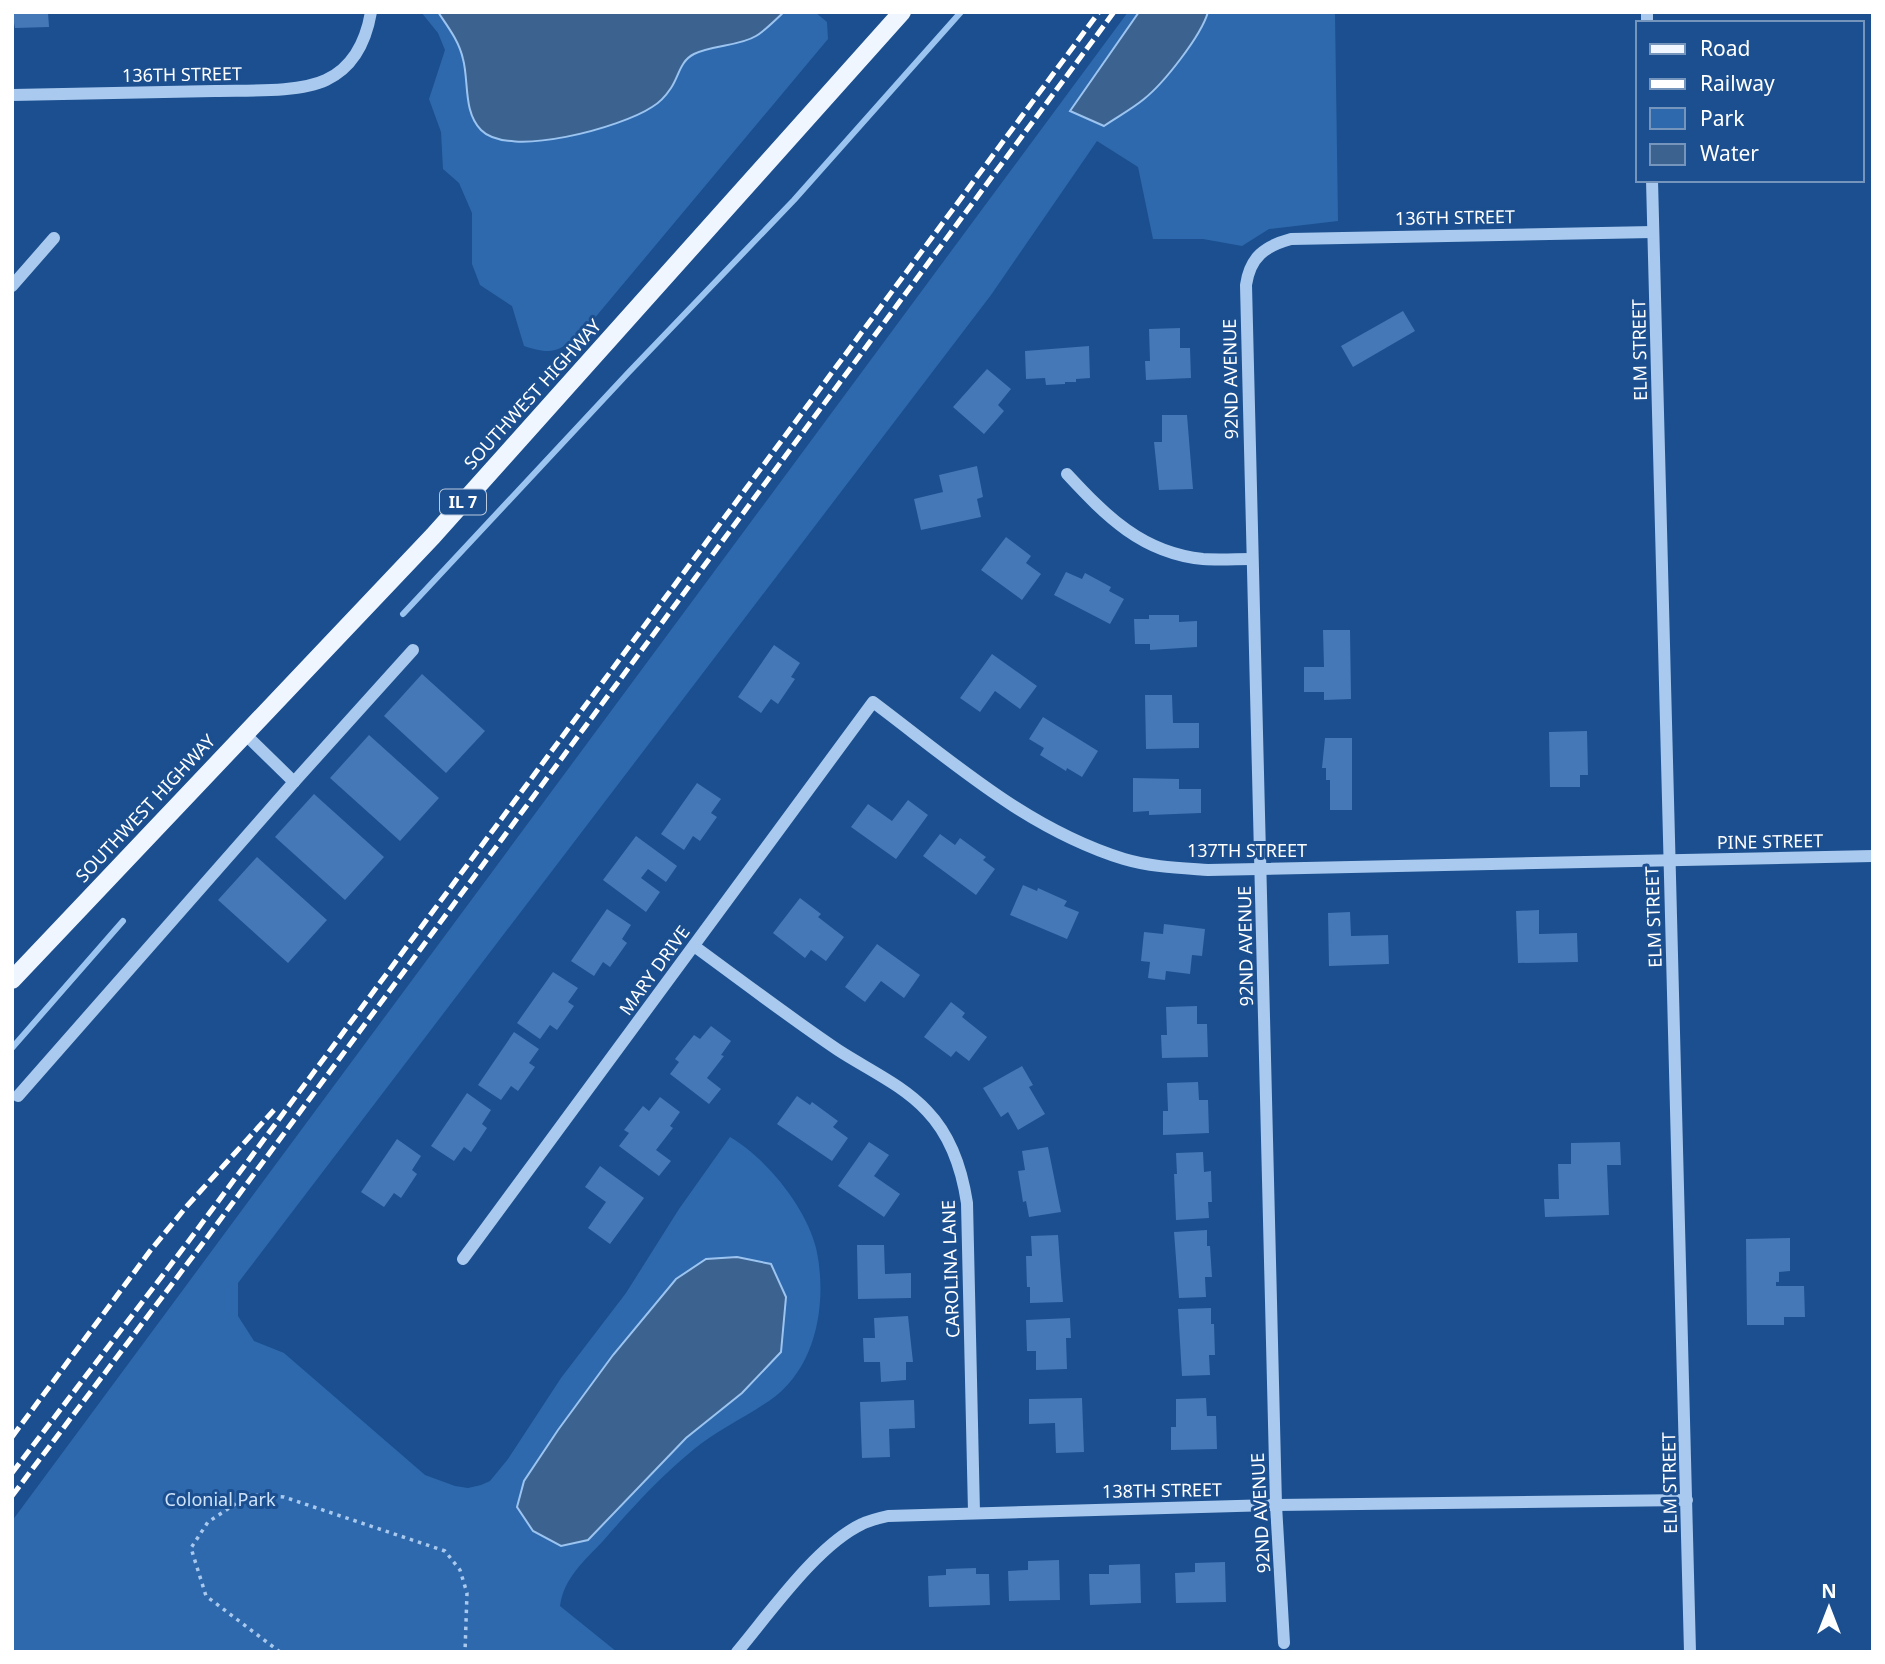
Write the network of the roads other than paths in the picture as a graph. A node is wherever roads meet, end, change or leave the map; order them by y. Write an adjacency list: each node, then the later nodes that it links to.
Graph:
1 (371, 12): 3 (street, 136TH STREET)
2 (902, 12): 13 (main road, SOUTHWEST HIGHWAY / IL 7)
3 (12, 96)
4 (1652, 182): 5 (street, ELM STREET)
5 (1653, 233): 7 (street, 136TH STREET); 16 (street, ELM STREET)
6 (54, 238): 8 (street)
7 (1261, 253): 10 (street, 92ND AVENUE)
8 (12, 286)
9 (1067, 474): 10 (street)
10 (1252, 559): 17 (street, 92ND AVENUE)
11 (414, 650): 14 (street)
12 (873, 702): 17 (street, 137TH STREET); 18 (street, MARY DRIVE)
13 (244, 733): 14 (street); 19 (main road, SOUTHWEST HIGHWAY / IL 7)
14 (294, 782): 20 (street)
15 (1873, 856): 16 (street, PINE STREET)
16 (1669, 861): 17 (street, 137TH STREET); 22 (street, ELM STREET)
17 (1261, 869): 23 (street, 92ND AVENUE)
18 (694, 946): 21 (street, MARY DRIVE); 24 (street, CAROLINA LANE)
19 (12, 981)
20 (18, 1096)
21 (463, 1259)
22 (1687, 1500): 23 (street, 138TH STREET); 27 (street, ELM STREET)
23 (1276, 1505): 24 (street, 138TH STREET); 25 (street, 92ND AVENUE)
24 (974, 1512): 26 (street, 138TH STREET)
25 (1284, 1643)
26 (737, 1652)
27 (1690, 1652)

